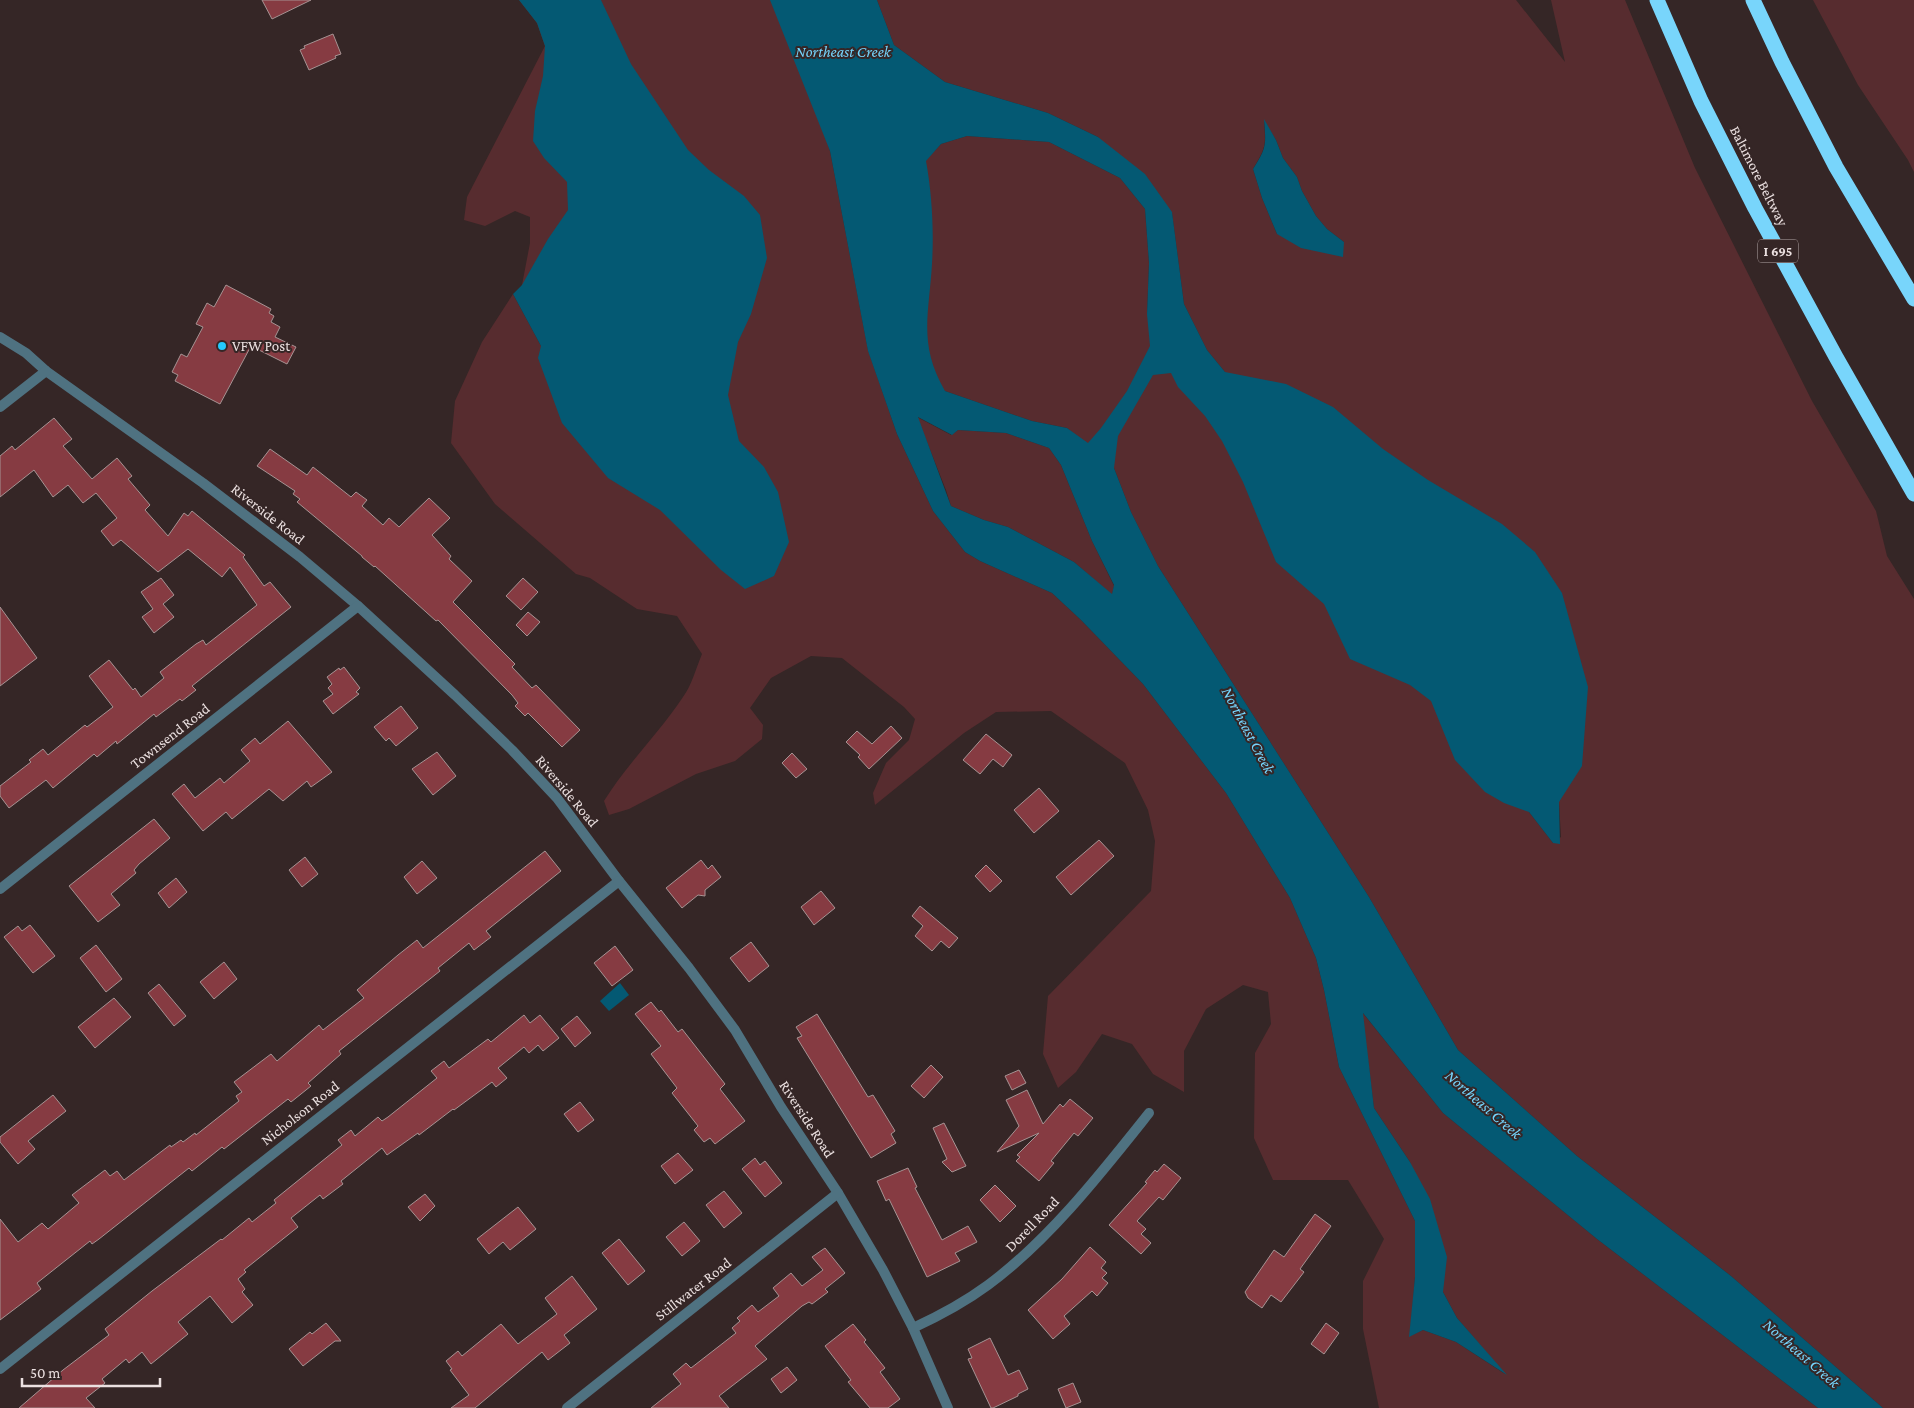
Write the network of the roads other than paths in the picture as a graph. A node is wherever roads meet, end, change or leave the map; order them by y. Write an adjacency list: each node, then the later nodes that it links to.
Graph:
1 (1657, 0): 7 (highway, Baltimore Beltway / I 695)
2 (1752, 0): 3 (highway)
3 (1914, 299)
4 (0, 337): 5 (street, Riverside Road)
5 (46, 371): 6 (street); 8 (street, Riverside Road)
6 (0, 407)
7 (1914, 494)
8 (358, 606): 9 (street, Riverside Road); 10 (street, Townsend Road)
9 (619, 881): 12 (street, Riverside Road); 14 (street, Nicholson Road)
10 (0, 889)
11 (1149, 1113): 13 (street, Dorell Road)
12 (838, 1193): 13 (street, Riverside Road); 15 (street, Stillwater Road)
13 (913, 1328): 16 (street, Riverside Road)
14 (0, 1369)
15 (567, 1408)
16 (948, 1408)

